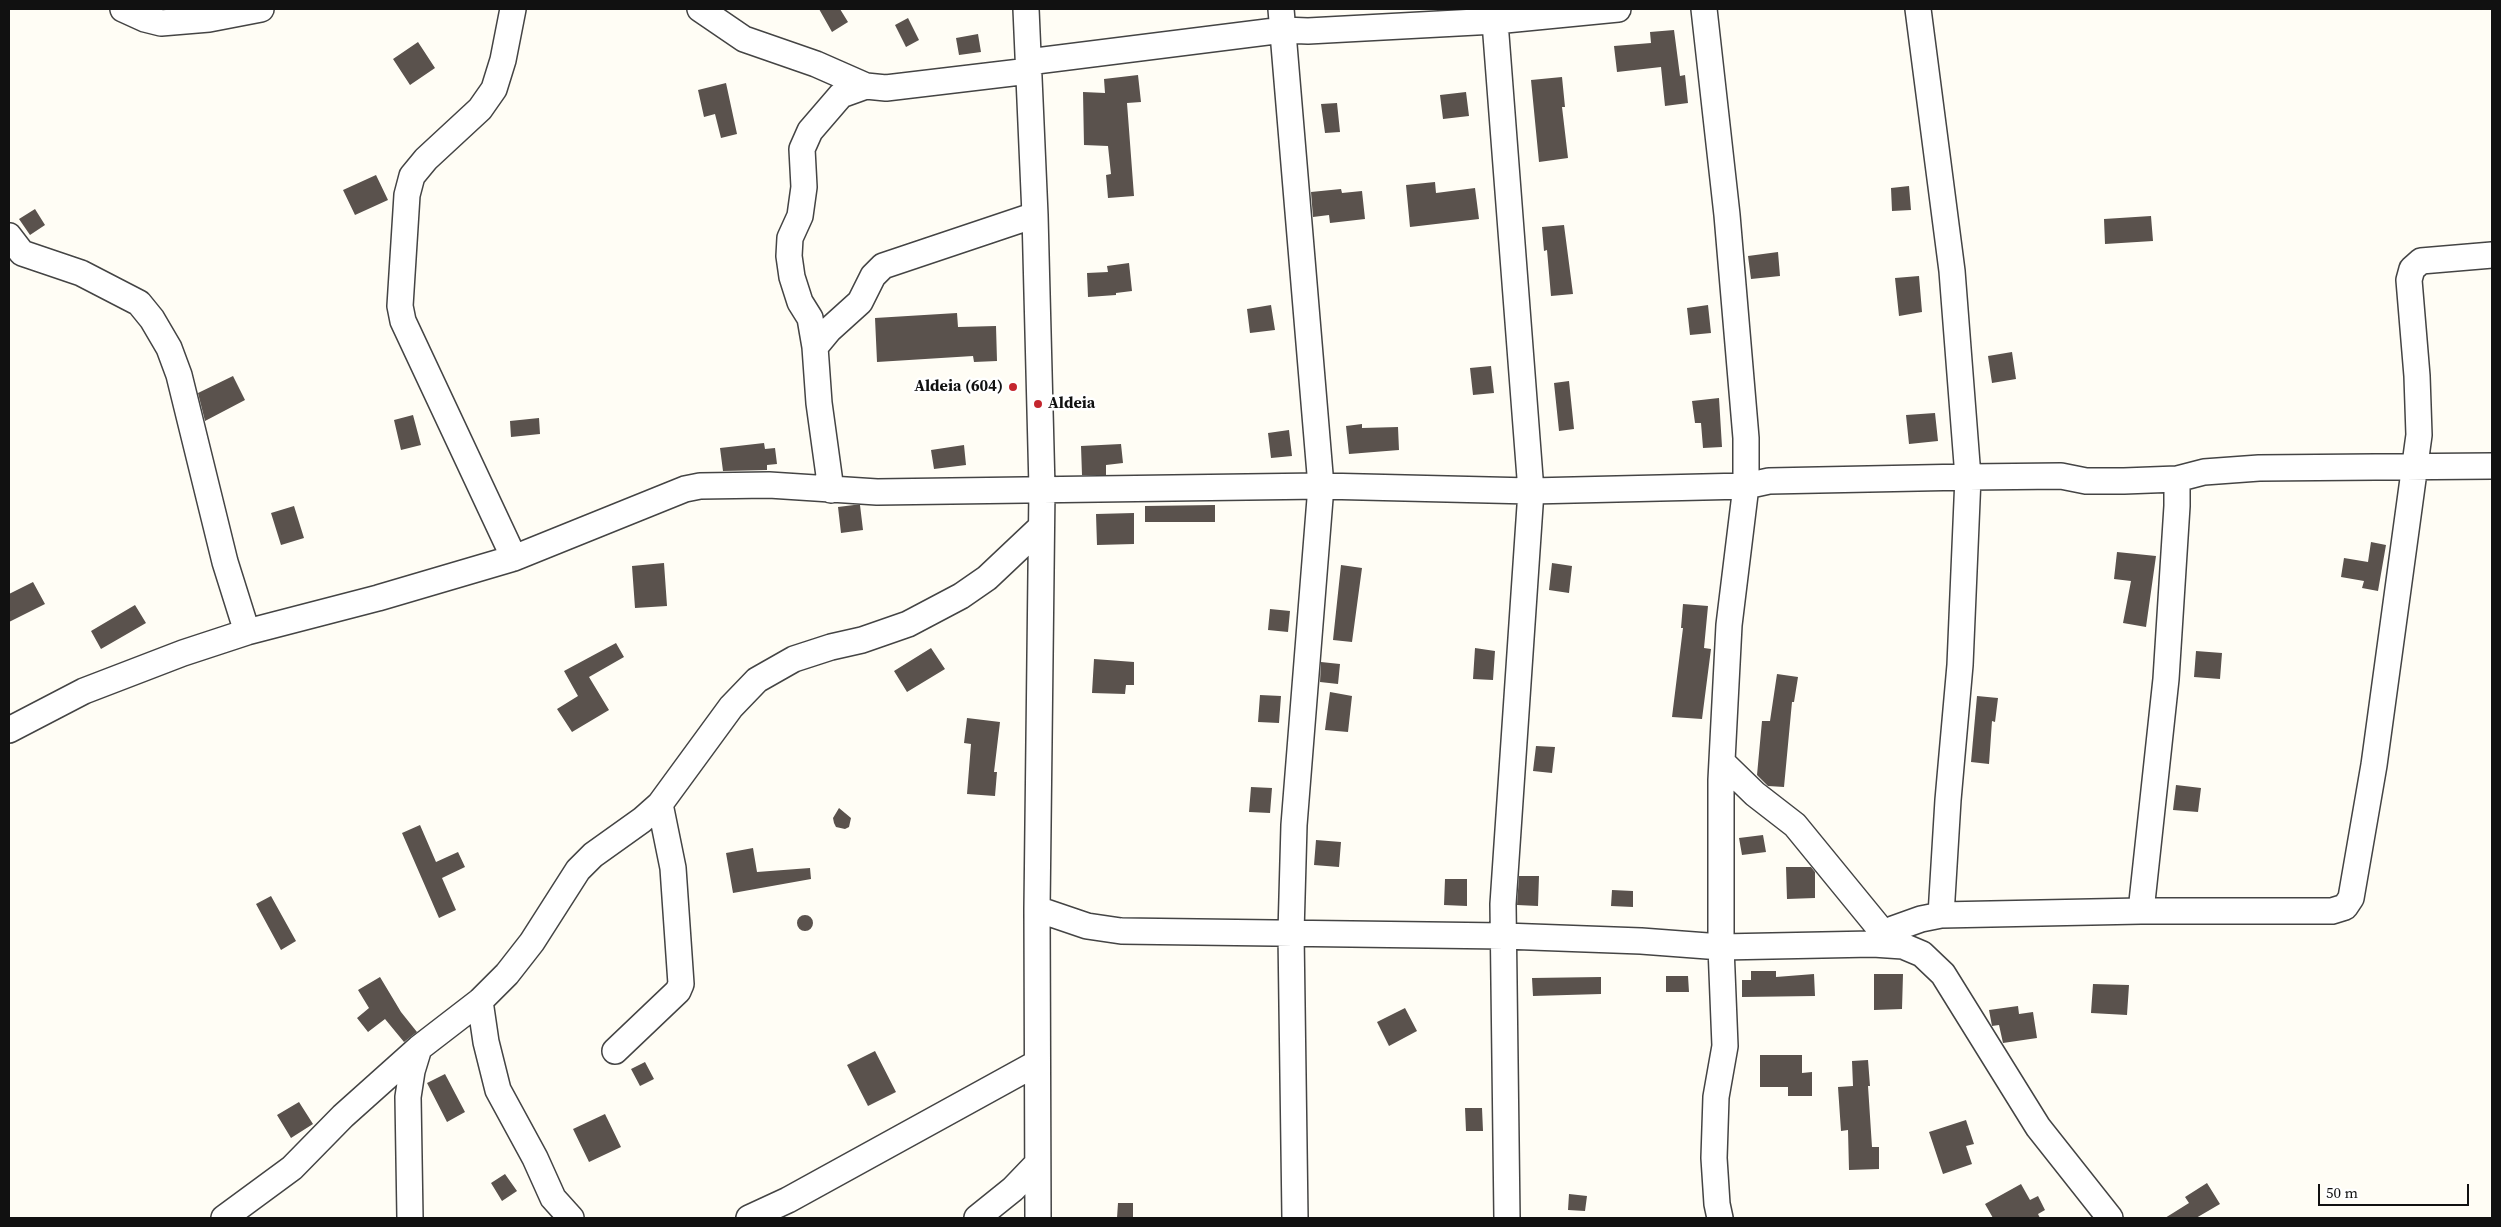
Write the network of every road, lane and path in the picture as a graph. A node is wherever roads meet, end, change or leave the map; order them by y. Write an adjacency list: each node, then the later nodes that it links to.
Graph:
1 (123, 9): 2 (street)
2 (261, 9)
3 (513, 9): 27 (street)
4 (700, 9): 12 (street)
5 (1026, 9): 11 (street)
6 (1618, 9): 9 (street)
7 (1704, 9): 22 (street)
8 (1918, 9): 19 (street)
9 (1494, 15): 10 (street); 25 (street)
10 (1282, 20): 11 (street); 21 (street)
11 (1028, 66): 12 (street); 13 (street)
12 (866, 86): 16 (street)
13 (1035, 215): 16 (street); 23 (street)
14 (9, 236): 28 (street)
15 (2492, 255): 18 (street)
16 (815, 347): 24 (street)
17 (2492, 466): 18 (street)
18 (2414, 467): 20 (street); 33 (street)
19 (1968, 477): 20 (street); 22 (street); 34 (street)
20 (2177, 479): 33 (street)
21 (1321, 486): 23 (street); 25 (street); 35 (street)
22 (1746, 486): 25 (street); 30 (street)
23 (1042, 488): 24 (street); 26 (street)
24 (831, 490): 27 (street)
25 (1531, 490): 36 (street)
26 (1041, 527): 31 (street); 32 (street)
27 (514, 558): 28 (street)
28 (247, 632): 29 (street)
29 (9, 730)
30 (1722, 762): 37 (street); 38 (street)
31 (660, 804): 39 (street); 41 (street)
32 (1037, 910): 35 (street); 42 (street)
33 (2141, 911): 34 (street)
34 (1941, 916): 37 (street)
35 (1291, 933): 36 (street); 50 (street)
36 (1504, 936): 38 (street); 51 (street)
37 (1879, 940): 38 (street); 53 (street)
38 (1721, 946): 52 (street)
39 (480, 1001): 40 (street); 46 (street)
40 (419, 1048): 44 (street); 45 (street)
41 (616, 1051)
42 (1037, 1064): 43 (street); 47 (street)
43 (1037, 1164): 48 (street); 49 (street)
44 (224, 1218)
45 (410, 1218)
46 (571, 1218)
47 (749, 1218)
48 (976, 1218)
49 (1038, 1218)
50 (1295, 1218)
51 (1507, 1218)
52 (1720, 1218)
53 (2110, 1218)

